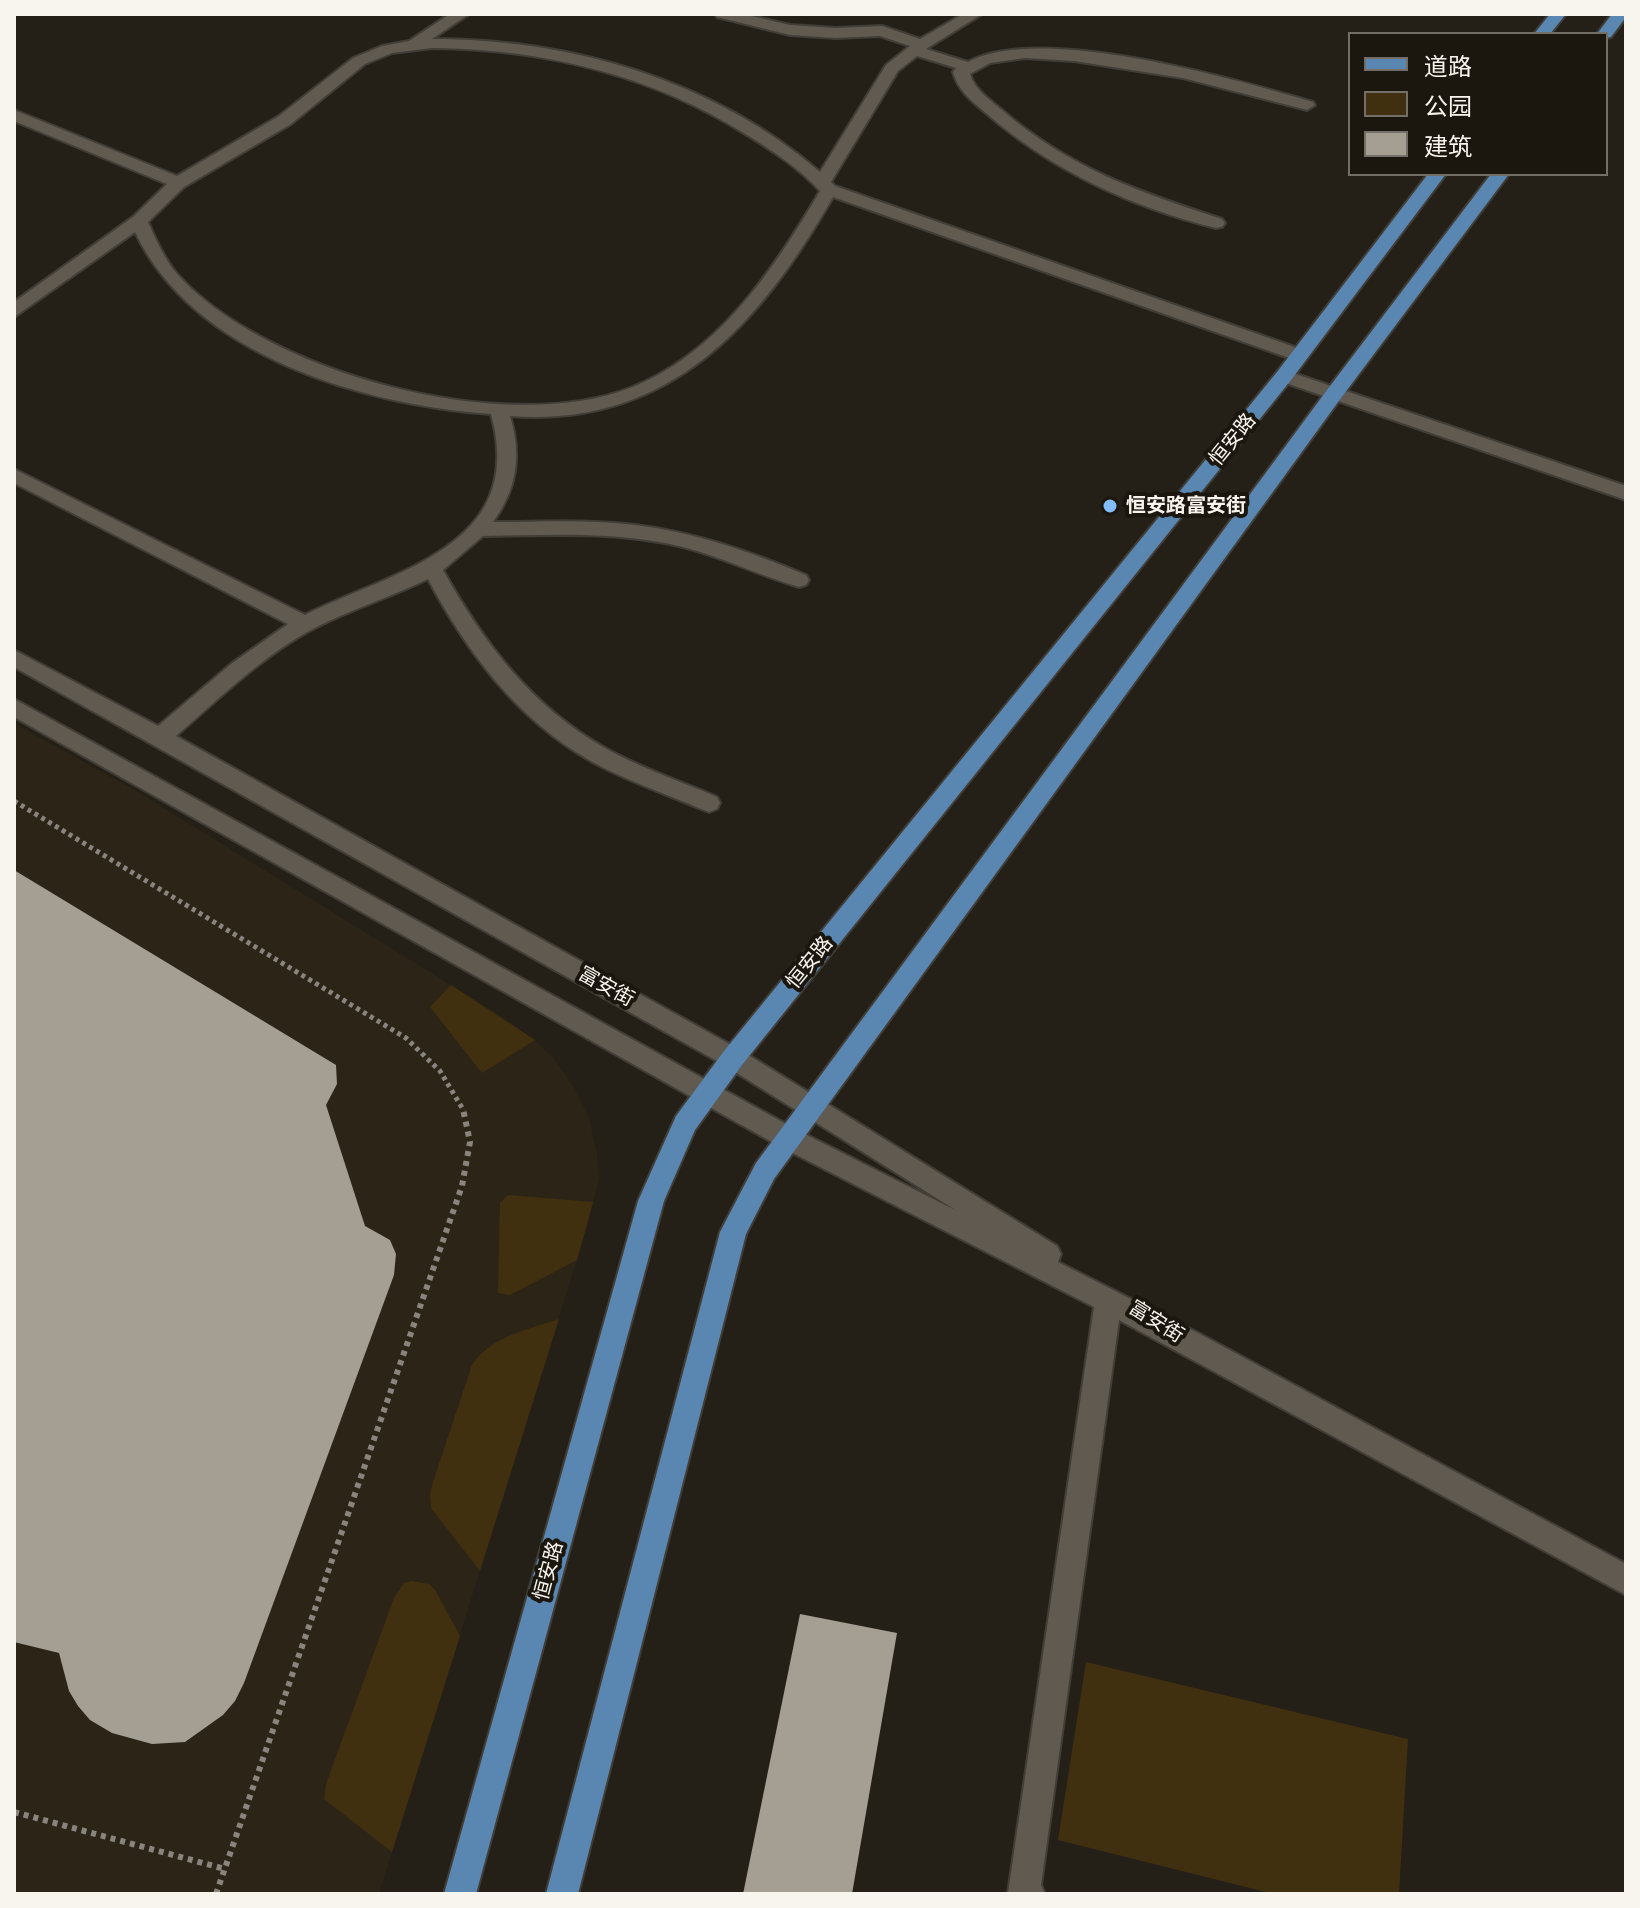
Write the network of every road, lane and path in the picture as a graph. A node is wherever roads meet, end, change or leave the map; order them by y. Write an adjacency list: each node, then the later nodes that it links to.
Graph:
1 (461, 14): 8 (street)
2 (723, 14): 9 (street)
3 (974, 14): 9 (street)
4 (1558, 14): 6 (main road)
5 (1620, 14): 7 (main road)
6 (1544, 32)
7 (1606, 32)
8 (415, 43): 15 (street); 16 (street)
9 (918, 47): 10 (street); 16 (street)
10 (966, 66): 11 (street); 18 (street)
11 (1307, 105)
12 (14, 115): 15 (street)
13 (1435, 176): 20 (main road, 恒安路)
14 (1498, 176): 22 (main road)
15 (178, 183): 17 (street)
16 (826, 186): 20 (street); 23 (street)
17 (139, 221): 19 (street); 23 (street)
18 (1216, 223)
19 (14, 311)
20 (1299, 355): 21 (main road, 恒安路)
21 (1284, 376): 22 (street); 35 (main road, 恒安路)
22 (1334, 394): 25 (street); 37 (main road)
23 (499, 409): 26 (street)
24 (14, 475): 29 (street)
25 (1626, 493)
26 (480, 529): 27 (street); 28 (street)
27 (433, 570): 29 (street); 34 (street)
28 (799, 580)
29 (305, 624): 32 (street)
30 (14, 658): 32 (street, 富安街)
31 (14, 707): 36 (street, 富安街)
32 (160, 737): 35 (street, 富安街)
33 (14, 801): 43 (path)
34 (709, 803)
35 (733, 1058): 36 (main road, 恒安路); 37 (street, 富安街)
36 (709, 1091): 38 (street, 富安街); 45 (main road, 恒安路)
37 (812, 1106): 38 (main road); 40 (street, 富安街)
38 (788, 1138): 39 (street, 富安街); 46 (main road)
39 (1108, 1301): 40 (street, 富安街); 47 (street)
40 (1190, 1343): 41 (street)
41 (1626, 1580)
42 (14, 1812): 43 (path)
43 (225, 1869): 44 (path)
44 (216, 1894)
45 (460, 1894)
46 (562, 1894)
47 (1029, 1894)

